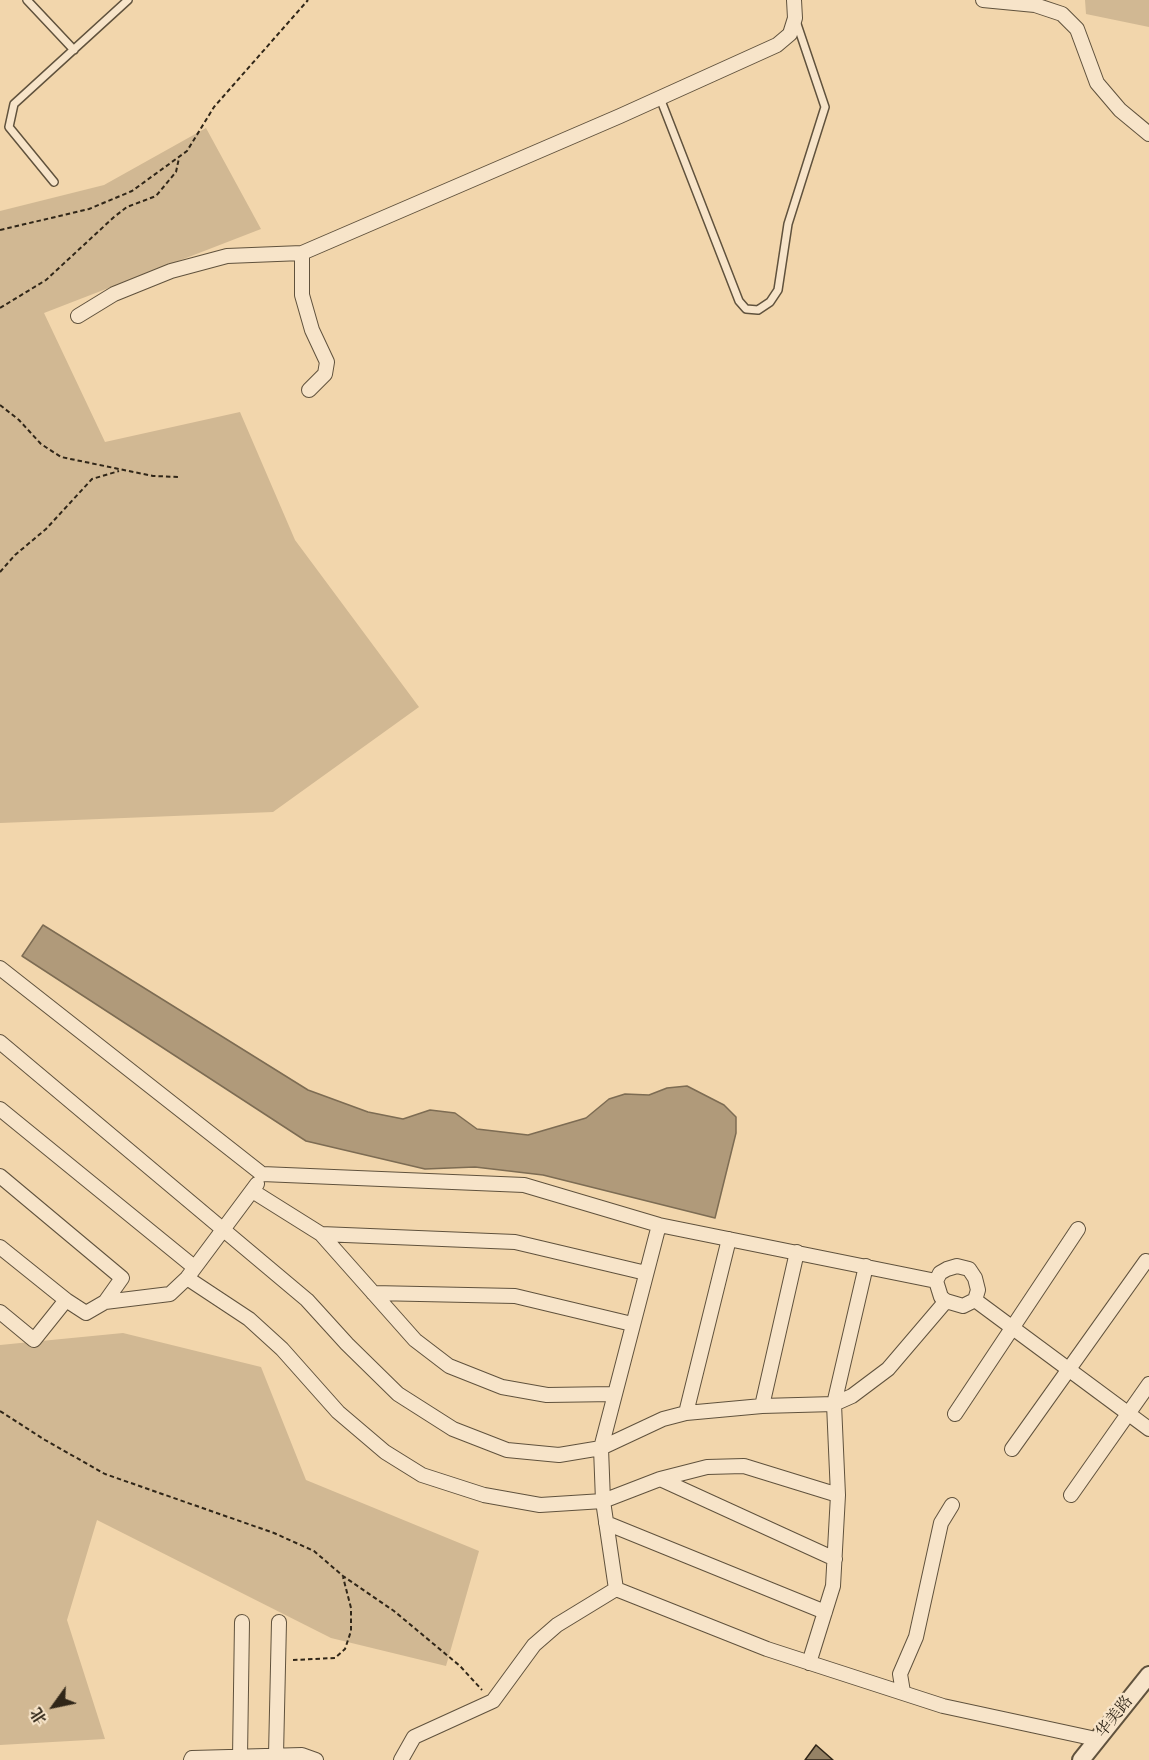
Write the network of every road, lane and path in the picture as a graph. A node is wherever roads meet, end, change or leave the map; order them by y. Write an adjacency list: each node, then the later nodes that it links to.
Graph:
1 (27, 0): 7 (lane)
2 (308, 0): 10 (path)
3 (795, 0): 6 (street)
4 (983, 0): 9 (street)
5 (123, 2): 7 (lane)
6 (795, 18): 8 (street); 8 (lane)
7 (74, 50): 11 (lane)
8 (660, 98): 13 (street)
9 (1149, 134)
10 (180, 156): 12 (path); 14 (path)
11 (54, 182)
12 (0, 230)
13 (302, 253): 15 (street); 16 (street)
14 (0, 308)
15 (78, 316)
16 (309, 390)
17 (0, 406): 18 (path)
18 (119, 471): 19 (path); 20 (path)
19 (180, 477)
20 (0, 572)
21 (0, 968): 24 (street)
22 (0, 1042): 29 (street)
23 (0, 1109): 36 (street)
24 (262, 1174): 26 (street); 27 (street)
25 (0, 1176): 43 (street)
26 (254, 1191): 29 (street); 30 (street)
27 (659, 1225): 31 (street); 37 (street)
28 (1078, 1229): 46 (street)
29 (223, 1230): 36 (street); 57 (street)
30 (321, 1234): 37 (street); 39 (street)
31 (729, 1239): 33 (street); 53 (street)
32 (0, 1247): 40 (street)
33 (797, 1252): 35 (street); 51 (street)
34 (1146, 1261): 47 (street)
35 (866, 1266): 38 (street); 50 (street)
36 (191, 1273): 43 (street); 62 (street)
37 (646, 1273): 45 (street)
38 (936, 1281): 41 (street); 42 (street)
39 (373, 1293): 45 (street); 49 (street)
40 (66, 1300): 43 (street); 44 (street)
41 (975, 1300): 42 (street); 46 (street)
42 (946, 1301): 50 (street)
43 (105, 1302)
44 (0, 1312)
45 (632, 1324): 49 (street)
46 (1014, 1327): 47 (street); 55 (street)
47 (1068, 1368): 54 (street); 58 (street)
48 (1149, 1384): 54 (street)
49 (614, 1394): 57 (street)
50 (834, 1404): 51 (street); 61 (street)
51 (762, 1406): 53 (street)
52 (0, 1411): 66 (path)
53 (686, 1413): 57 (street)
54 (1128, 1413): 56 (street); 60 (street)
55 (955, 1414)
56 (1149, 1429)
57 (601, 1448): 62 (street)
58 (1012, 1449)
59 (660, 1479): 61 (street); 62 (street); 65 (street)
60 (1071, 1495)
61 (838, 1496): 65 (street)
62 (603, 1500): 64 (street)
63 (952, 1505): 74 (street)
64 (606, 1523): 67 (street); 68 (street)
65 (835, 1559): 68 (street)
66 (343, 1576): 71 (path); 75 (path)
67 (616, 1588): 72 (street); 75 (street)
68 (825, 1612): 72 (street)
69 (242, 1622): 78 (street)
70 (279, 1622): 71 (street)
71 (278, 1661): 77 (street)
72 (809, 1663): 74 (street)
73 (1149, 1676): 76 (street, 华美路)
74 (903, 1692): 76 (street)
75 (493, 1701): 81 (street)
76 (1096, 1739): 82 (street, 华美路)
77 (276, 1755): 78 (street); 80 (street)
78 (240, 1756): 79 (street)
79 (191, 1760)
80 (316, 1760)
81 (401, 1760)
82 (1082, 1760)

